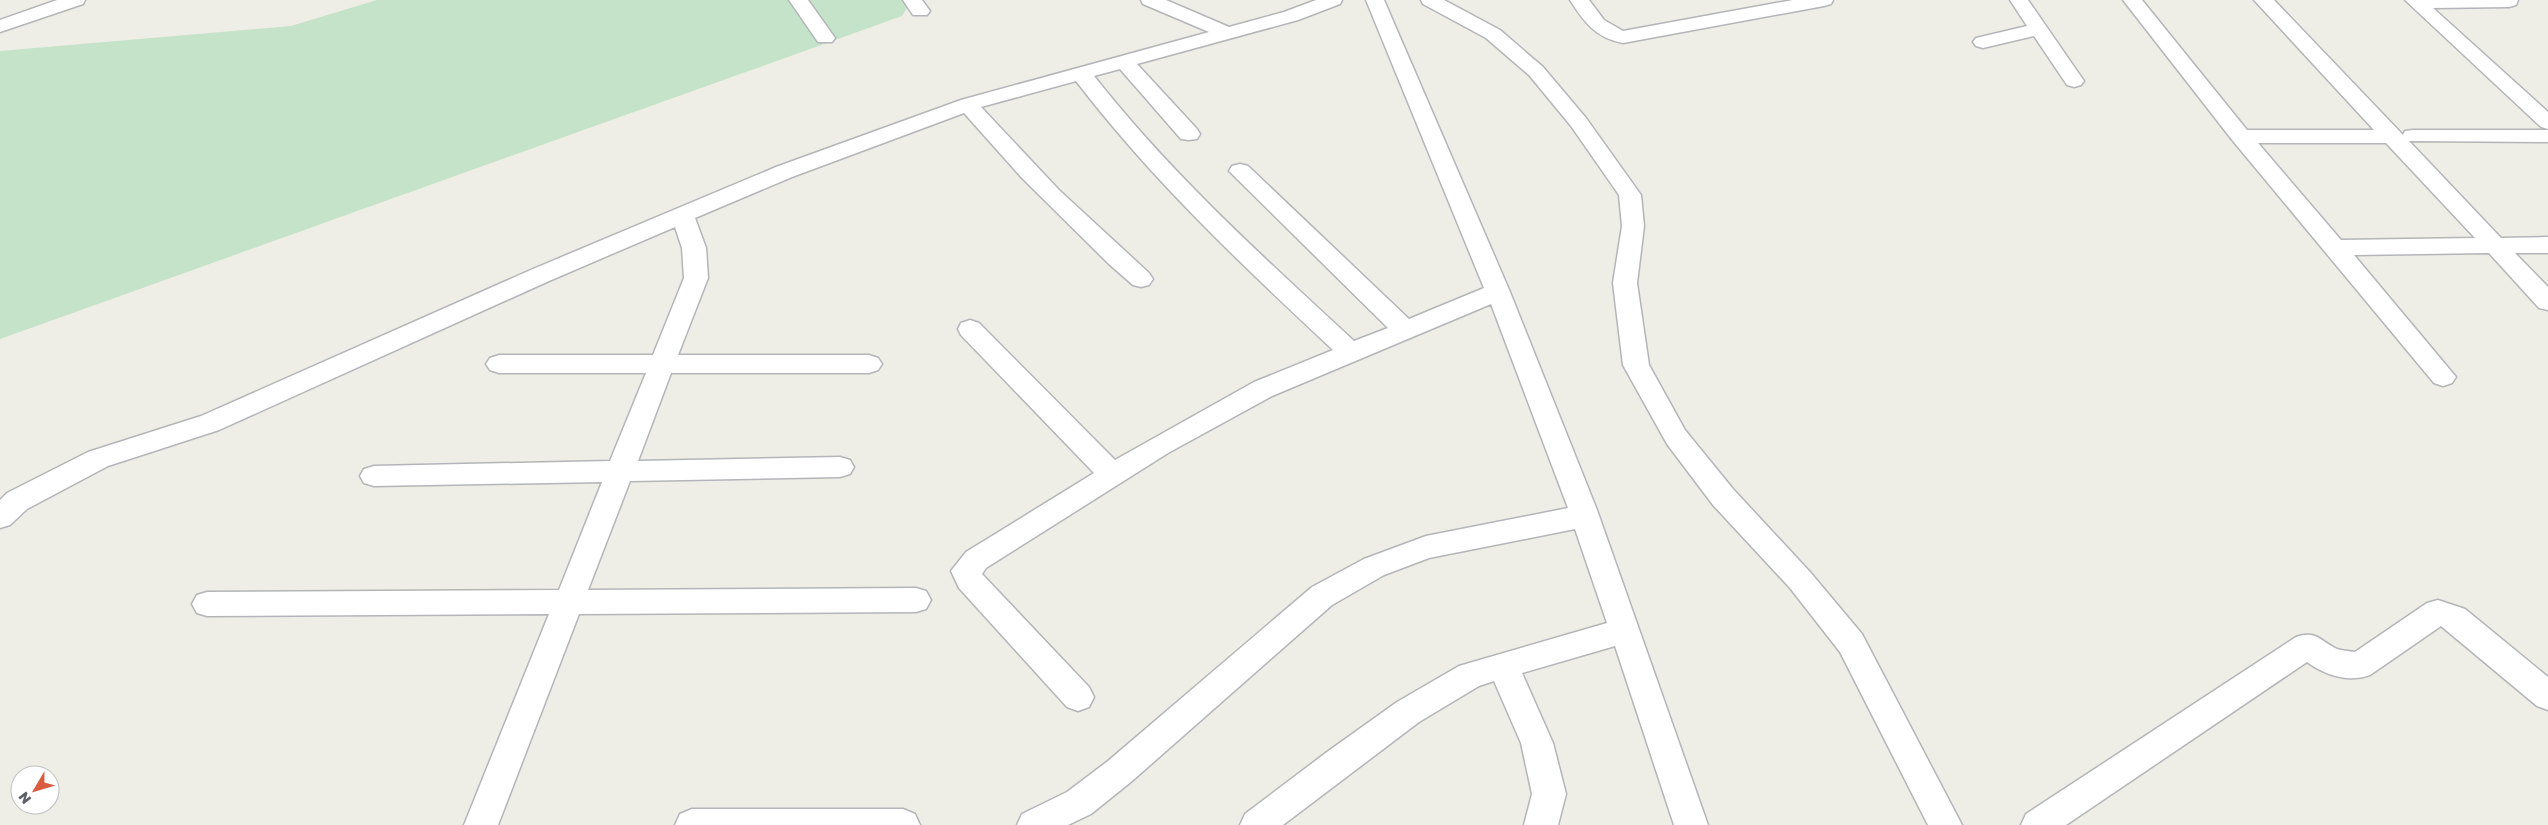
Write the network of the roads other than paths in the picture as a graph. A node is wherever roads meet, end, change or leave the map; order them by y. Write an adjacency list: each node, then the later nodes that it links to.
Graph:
1 (76, 0): 17 (street)
2 (798, 0): 20 (street)
3 (1150, 0): 19 (street)
4 (1273, 0): 16 (street)
5 (1333, 0): 16 (street)
6 (1375, 0): 38 (street)
7 (1430, 0): 68 (street)
8 (1579, 0): 9 (street)
9 (1824, 0)
10 (2019, 0): 18 (street)
11 (2132, 0): 28 (street)
12 (2263, 0): 29 (street)
13 (2284, 0): 29 (street)
14 (2415, 1): 15 (street); 26 (street)
15 (2509, 1)
16 (1296, 14): 19 (street)
17 (0, 26)
18 (2038, 29): 21 (street); 24 (street)
19 (1227, 33): 22 (street)
20 (825, 38)
21 (1983, 42)
22 (1123, 60): 23 (street); 27 (street)
23 (1080, 72): 25 (street); 42 (street)
24 (2074, 82)
25 (968, 104): 32 (street); 36 (street)
26 (2548, 122)
27 (1189, 134)
28 (2241, 136): 29 (street); 35 (street)
29 (2402, 136): 30 (street); 33 (street)
30 (2548, 136)
31 (1240, 171): 41 (street)
32 (682, 215): 44 (street); 52 (street)
33 (2504, 245): 34 (street); 35 (street); 37 (street); 39 (street)
34 (2548, 245)
35 (2336, 248): 46 (street)
36 (1141, 279)
37 (2548, 279)
38 (1498, 292): 41 (street); 51 (street)
39 (2548, 302)
40 (970, 329): 49 (street)
41 (1406, 330): 42 (street)
42 (1351, 353): 49 (street)
43 (499, 364): 44 (street)
44 (662, 364): 45 (street); 48 (street)
45 (869, 364)
46 (2443, 377)
47 (840, 467): 48 (street)
48 (620, 473): 50 (street); 54 (street)
49 (1112, 475): 59 (street)
50 (374, 476)
51 (1584, 516): 56 (street); 64 (street)
52 (0, 517)
53 (916, 600): 54 (street)
54 (569, 602): 55 (street); 61 (street)
55 (207, 604)
56 (1624, 631): 57 (street); 67 (street)
57 (1503, 666): 65 (street); 66 (street)
58 (2548, 696): 69 (street)
59 (1078, 697)
60 (745, 824): 62 (street); 63 (street)
61 (481, 825)
62 (692, 825)
63 (902, 825)
64 (1034, 825)
65 (1257, 825)
66 (1541, 825)
67 (1691, 825)
68 (1945, 825)
69 (2038, 825)

